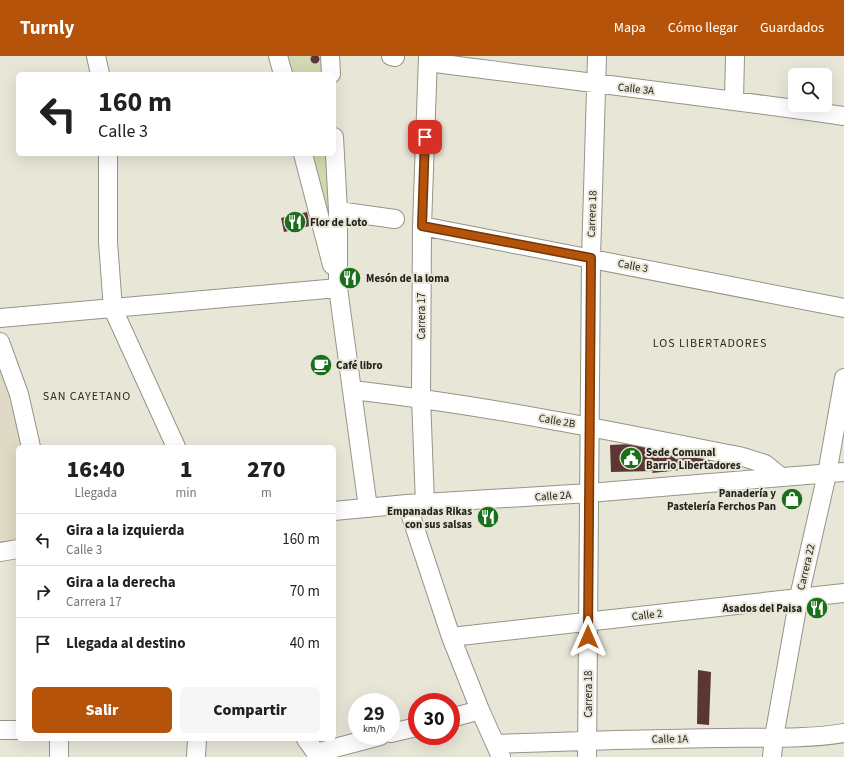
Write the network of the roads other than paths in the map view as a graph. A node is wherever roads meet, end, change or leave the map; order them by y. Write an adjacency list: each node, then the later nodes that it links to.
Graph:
1 (96, 56): 7 (street)
2 (278, 56): 8 (street)
3 (330, 56): 9 (street)
4 (597, 56): 10 (street, Carrera 18)
5 (735, 56): 11 (street)
6 (428, 59): 10 (street, Calle 3A); 18 (street, Carrera 17)
7 (100, 72)
8 (282, 72)
9 (331, 72)
10 (596, 84): 11 (street, Calle 3A); 19 (street, Carrera 18)
11 (734, 100): 12 (street, Calle 3A)
12 (844, 116)
13 (108, 156): 22 (street)
14 (304, 156): 20 (street)
15 (335, 156): 16 (street)
16 (338, 210): 17 (street); 20 (street)
17 (395, 219)
18 (422, 226): 19 (street, Calle 3); 27 (street, Carrera 17)
19 (591, 258): 21 (street, Calle 3); 28 (street, Carrera 18)
20 (338, 288): 22 (street); 26 (street)
21 (844, 308)
22 (113, 309): 23 (street); 30 (street)
23 (0, 318)
24 (0, 345): 29 (street)
25 (844, 378): 31 (street, Carrera 22)
26 (352, 390): 27 (street, Calle 2B); 36 (street)
27 (421, 398): 28 (street, Calle 2B); 35 (street, Carrera 17)
28 (589, 426): 32 (street, Calle 2B); 33 (street, Carrera 18)
29 (31, 445)
30 (175, 445)
31 (835, 473): 32 (street, Calle 2A); 41 (street, Carrera 22)
32 (780, 476): 33 (street, Calle 2A)
33 (589, 493): 35 (street, Calle 2A); 42 (street, Carrera 18)
34 (407, 504): 35 (street, Calle 2A); 36 (street, Calle 2A); 43 (street)
35 (425, 504)
36 (368, 508): 37 (street, Calle 2A)
37 (336, 511)
38 (16, 549): 39 (street)
39 (0, 552)
40 (844, 593): 41 (street, Calle 2)
41 (799, 597): 42 (street, Calle 2); 49 (street, Carrera 22)
42 (589, 622): 43 (street, Calle 2); 53 (street, Carrera 18)
43 (451, 638): 44 (street)
44 (480, 710): 45 (street); 55 (street)
45 (460, 716)
46 (0, 730): 47 (street)
47 (16, 730)
48 (844, 733): 49 (street, Calle 1A)
49 (774, 737): 53 (street, Calle 1A); 58 (street, Carrera 22)
50 (59, 741): 56 (street)
51 (197, 741): 57 (street)
52 (348, 743): 54 (street)
53 (588, 749): 55 (street, Calle 1A)
54 (312, 750)
55 (499, 750)
56 (59, 757)
57 (196, 757)
58 (772, 757)

